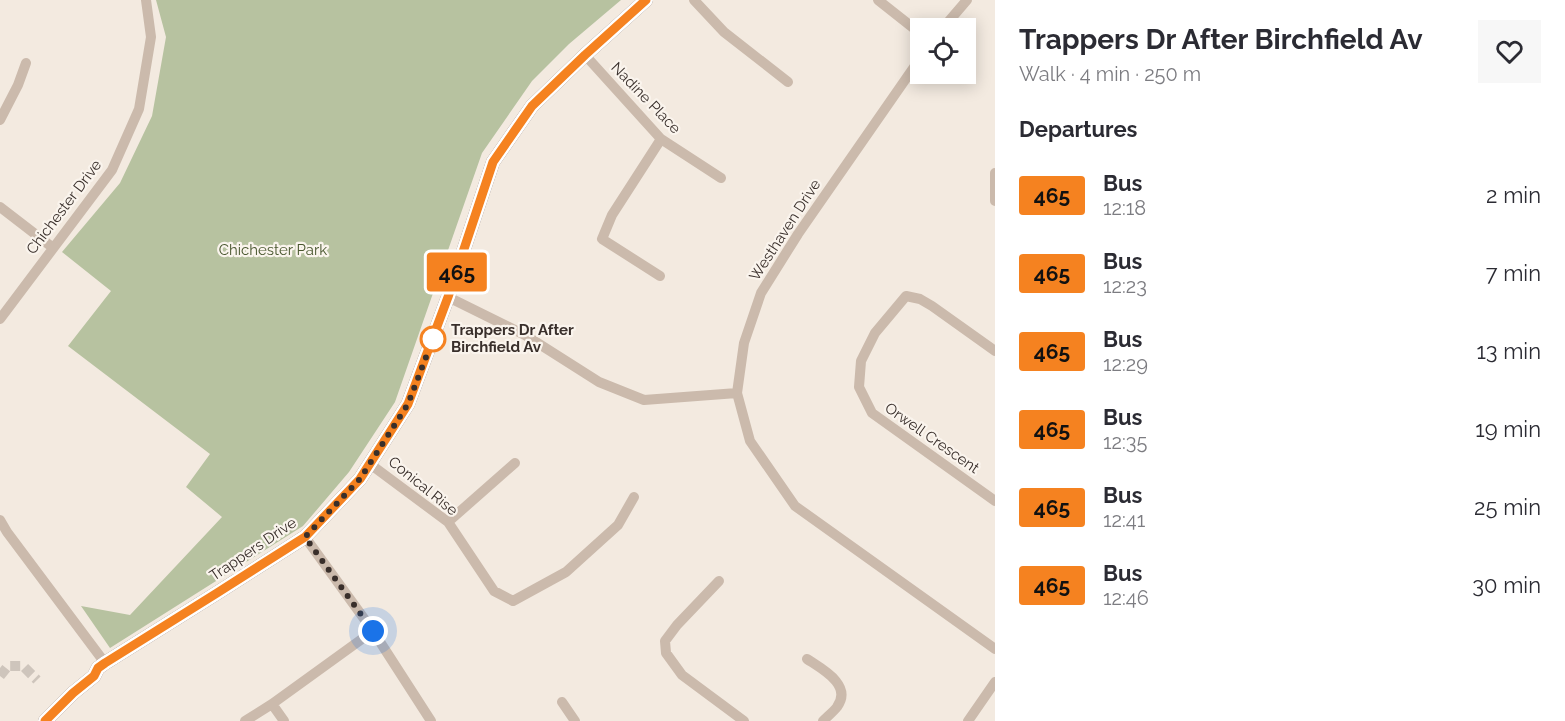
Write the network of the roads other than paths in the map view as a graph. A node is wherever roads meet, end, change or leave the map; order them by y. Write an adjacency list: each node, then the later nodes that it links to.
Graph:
1 (146, 0): 18 (street, Chichester Drive)
2 (646, 0): 8 (main road, Trappers Drive)
3 (694, 0): 11 (street)
4 (878, 0): 7 (street)
5 (967, 0): 6 (street)
6 (952, 18)
7 (910, 25)
8 (585, 55): 13 (street, Nadine Place); 20 (main road, Trappers Drive)
9 (26, 63): 12 (street)
10 (910, 73): 23 (street, Westhaven Drive)
11 (788, 82)
12 (0, 120)
13 (661, 139): 15 (street, Nadine Place); 19 (street)
14 (995, 173): 16 (street)
15 (720, 178)
16 (995, 201)
17 (0, 207): 18 (street)
18 (52, 247): 21 (street, Chichester Drive)
19 (660, 276)
20 (448, 297): 23 (street); 25 (main road, Trappers Drive)
21 (0, 319)
22 (995, 351): 27 (street, Orwell Crescent)
23 (737, 393): 33 (street, Westhaven Drive)
24 (515, 463): 29 (street)
25 (370, 464): 29 (street, Conical Rise); 30 (main road, Trappers Drive)
26 (634, 497): 29 (street, Conical Rise)
27 (995, 501)
28 (0, 520): 35 (street)
29 (448, 522)
30 (305, 537): 32 (street); 35 (main road, Trappers Drive)
31 (719, 581): 45 (street)
32 (373, 631): 38 (street); 43 (street)
33 (995, 649)
34 (807, 659): 46 (street)
35 (101, 665): 39 (main road, Trappers Drive); 40 (main road, Trappers Drive)
36 (995, 682): 47 (street)
37 (562, 702): 44 (street)
38 (272, 704): 41 (street); 42 (street)
39 (35, 721)
40 (45, 721)
41 (245, 721)
42 (284, 721)
43 (431, 721)
44 (575, 721)
45 (744, 721)
46 (823, 721)
47 (968, 721)

